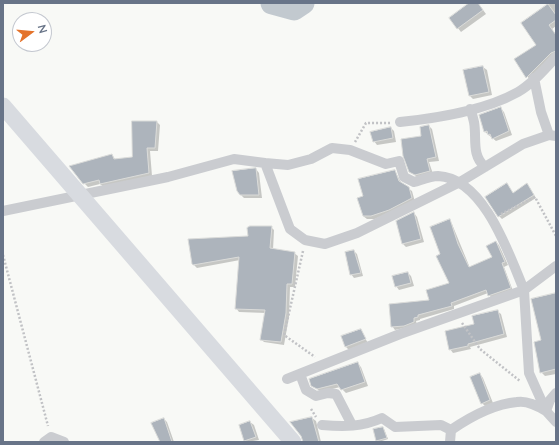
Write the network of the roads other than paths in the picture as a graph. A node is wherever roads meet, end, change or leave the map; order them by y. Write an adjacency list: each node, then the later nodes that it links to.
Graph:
1 (556, 57): 2 (street)
2 (534, 78): 4 (street); 6 (street)
3 (3, 106): 23 (highway)
4 (470, 109): 5 (street); 8 (street)
5 (400, 122)
6 (553, 135): 8 (street)
7 (265, 163): 9 (street); 9 (street); 10 (street)
8 (485, 167): 9 (street)
9 (460, 182): 12 (street)
10 (3, 211)
11 (556, 266): 12 (street)
12 (524, 290): 13 (street); 16 (street)
13 (300, 374): 14 (street); 19 (street)
14 (287, 379)
15 (556, 393): 16 (street)
16 (546, 411): 17 (street); 20 (street)
17 (556, 422)
18 (322, 425): 19 (street)
19 (352, 425): 20 (street)
20 (451, 430): 24 (street)
21 (48, 440): 22 (street)
22 (64, 442)
23 (293, 442)
24 (450, 442)

